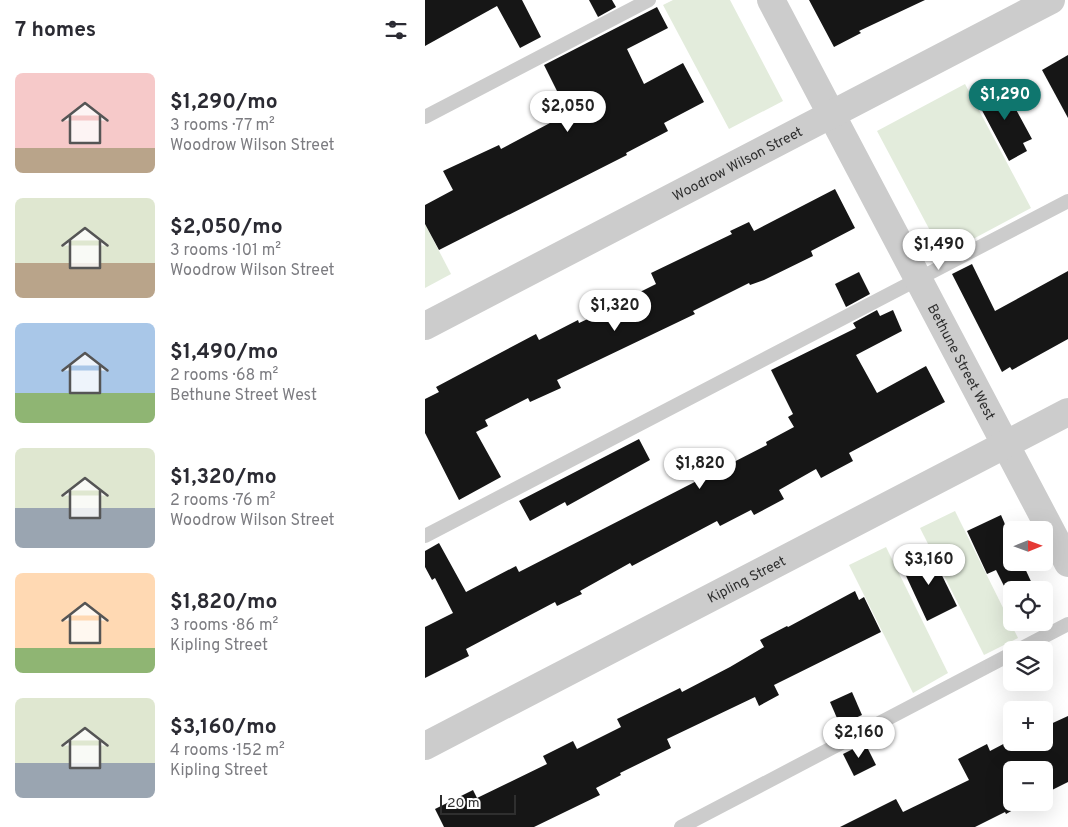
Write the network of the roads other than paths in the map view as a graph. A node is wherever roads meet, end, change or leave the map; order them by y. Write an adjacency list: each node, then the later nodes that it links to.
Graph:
1 (649, 0): 5 (lane)
2 (771, 0): 4 (street, Bethune Street West)
3 (1051, 0): 4 (street, Woodrow Wilson Street)
4 (830, 114): 7 (street, Bethune Street West); 8 (street, Woodrow Wilson Street)
5 (425, 117)
6 (1068, 200): 7 (lane)
7 (919, 279): 10 (street, Bethune Street West); 11 (lane)
8 (425, 326)
9 (1068, 412): 10 (street, Kipling Street)
10 (1006, 444): 12 (street, Bethune Street West); 16 (street, Kipling Street)
11 (425, 536)
12 (1068, 563)
13 (1068, 624): 14 (lane)
14 (1035, 641)
15 (1003, 658): 17 (lane)
16 (425, 746)
17 (681, 827)

